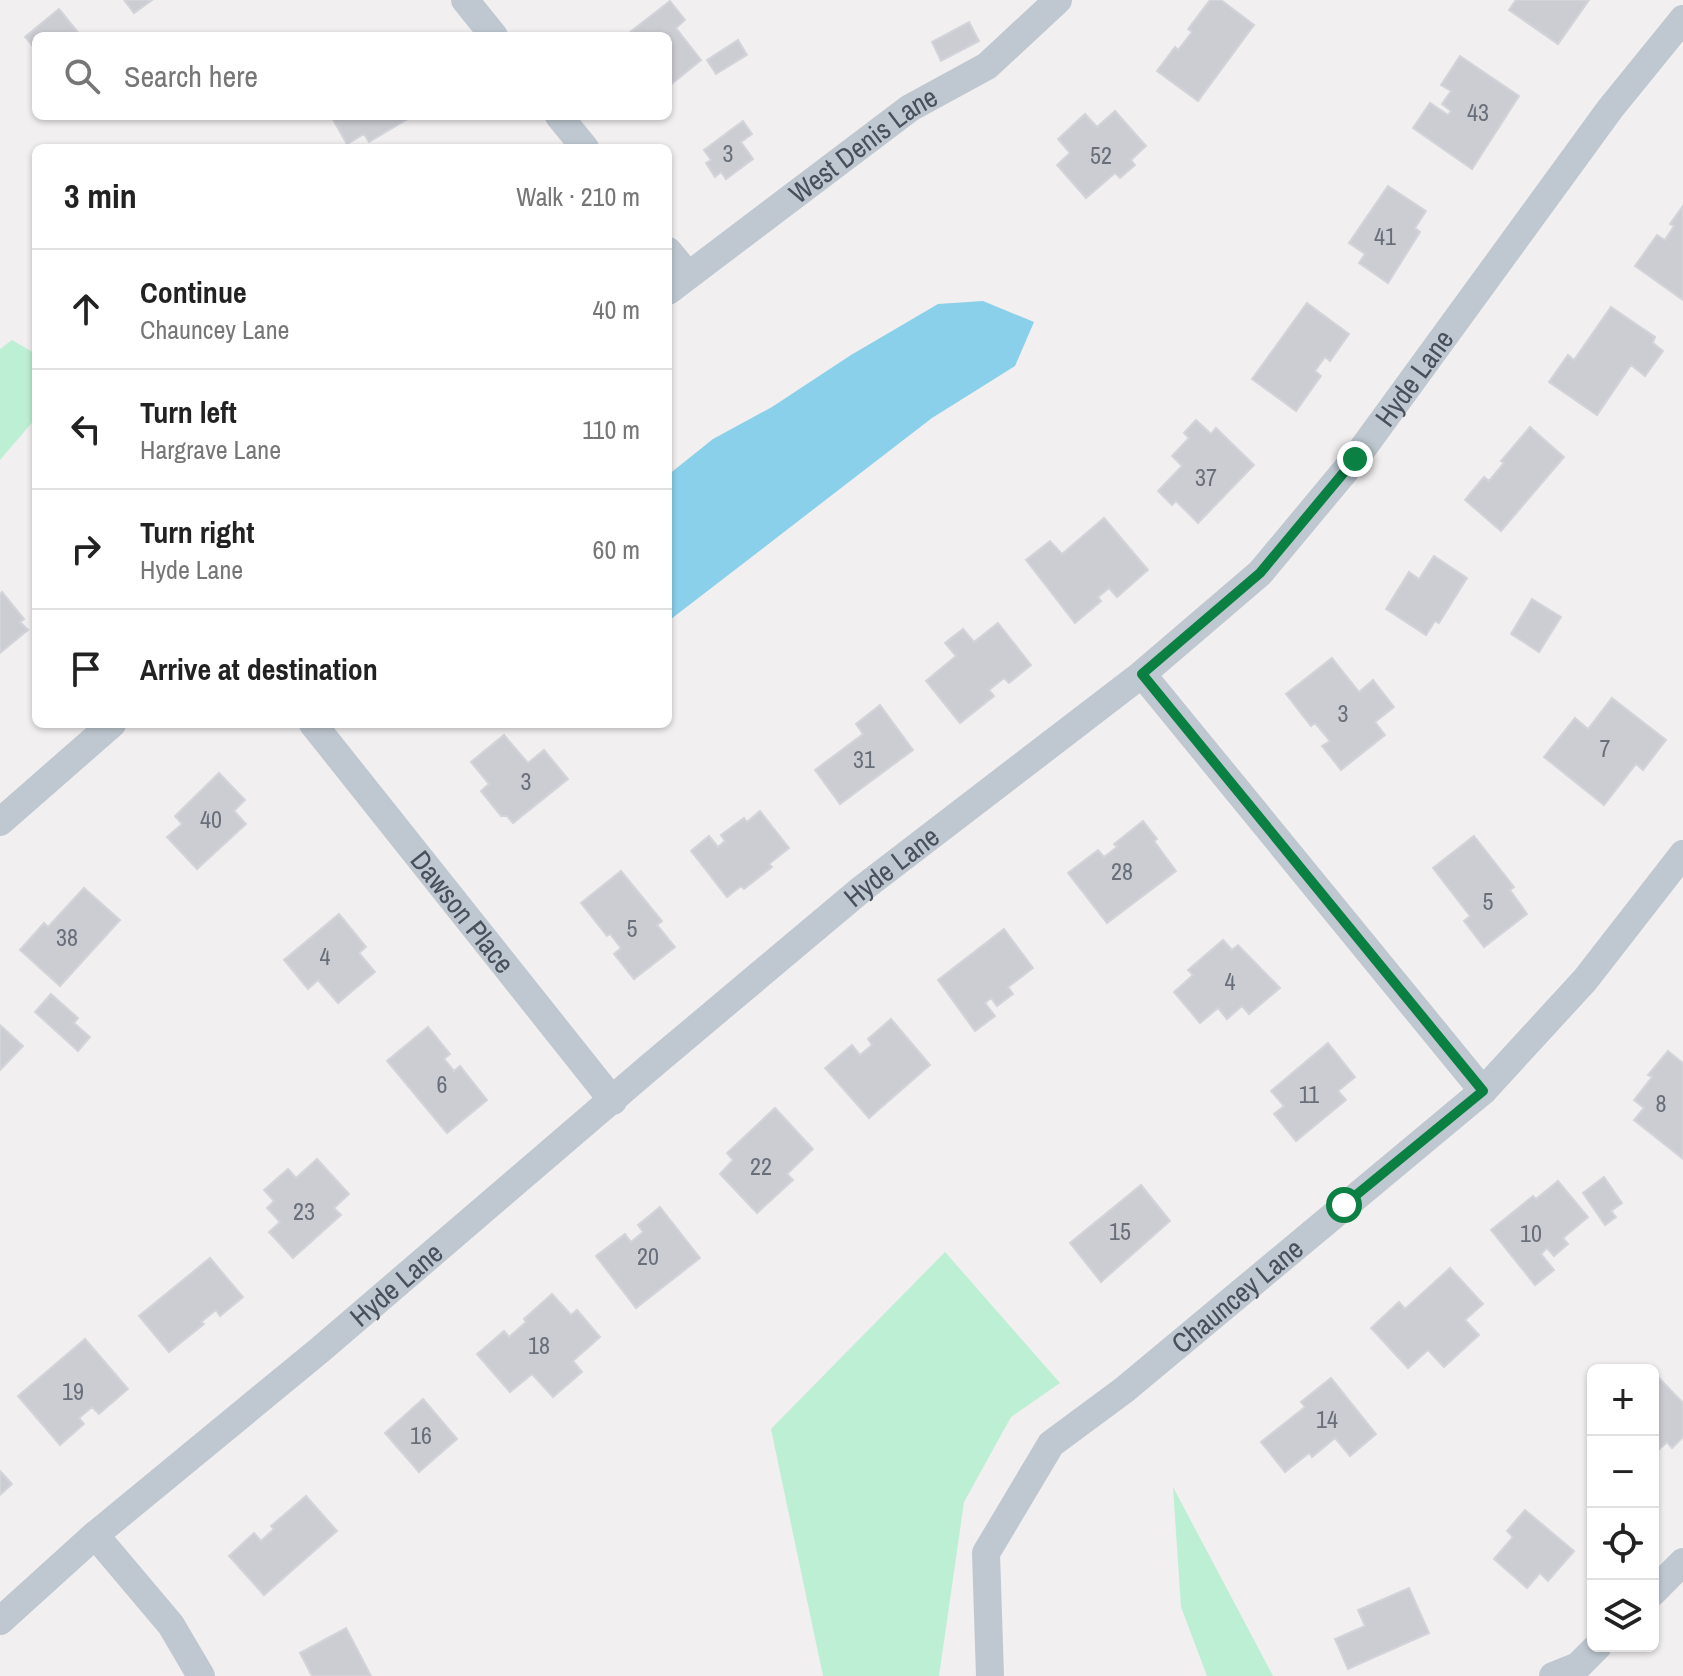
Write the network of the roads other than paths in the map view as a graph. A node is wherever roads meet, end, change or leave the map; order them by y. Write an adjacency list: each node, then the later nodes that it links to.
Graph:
1 (465, 0): 4 (street)
2 (1058, 0): 8 (street, West Denis Lane)
3 (1683, 19): 9 (street, Hyde Lane)
4 (491, 32)
5 (562, 120): 6 (street)
6 (582, 144)
7 (672, 264): 8 (street)
8 (678, 283)
9 (1142, 674): 14 (street); 15 (street, Hyde Lane)
10 (107, 728): 12 (street)
11 (316, 728): 15 (street, Dawson Place)
12 (0, 822)
13 (1683, 854): 14 (street, Chauncey Lane)
14 (1483, 1091): 23 (street, Chauncey Lane)
15 (613, 1101): 16 (street, Hyde Lane)
16 (95, 1535): 19 (street, Hyde Lane); 22 (street)
17 (1683, 1562): 18 (street)
18 (1659, 1586)
19 (0, 1621)
20 (1592, 1652): 21 (street)
21 (1571, 1673)
22 (201, 1676)
23 (990, 1676)

